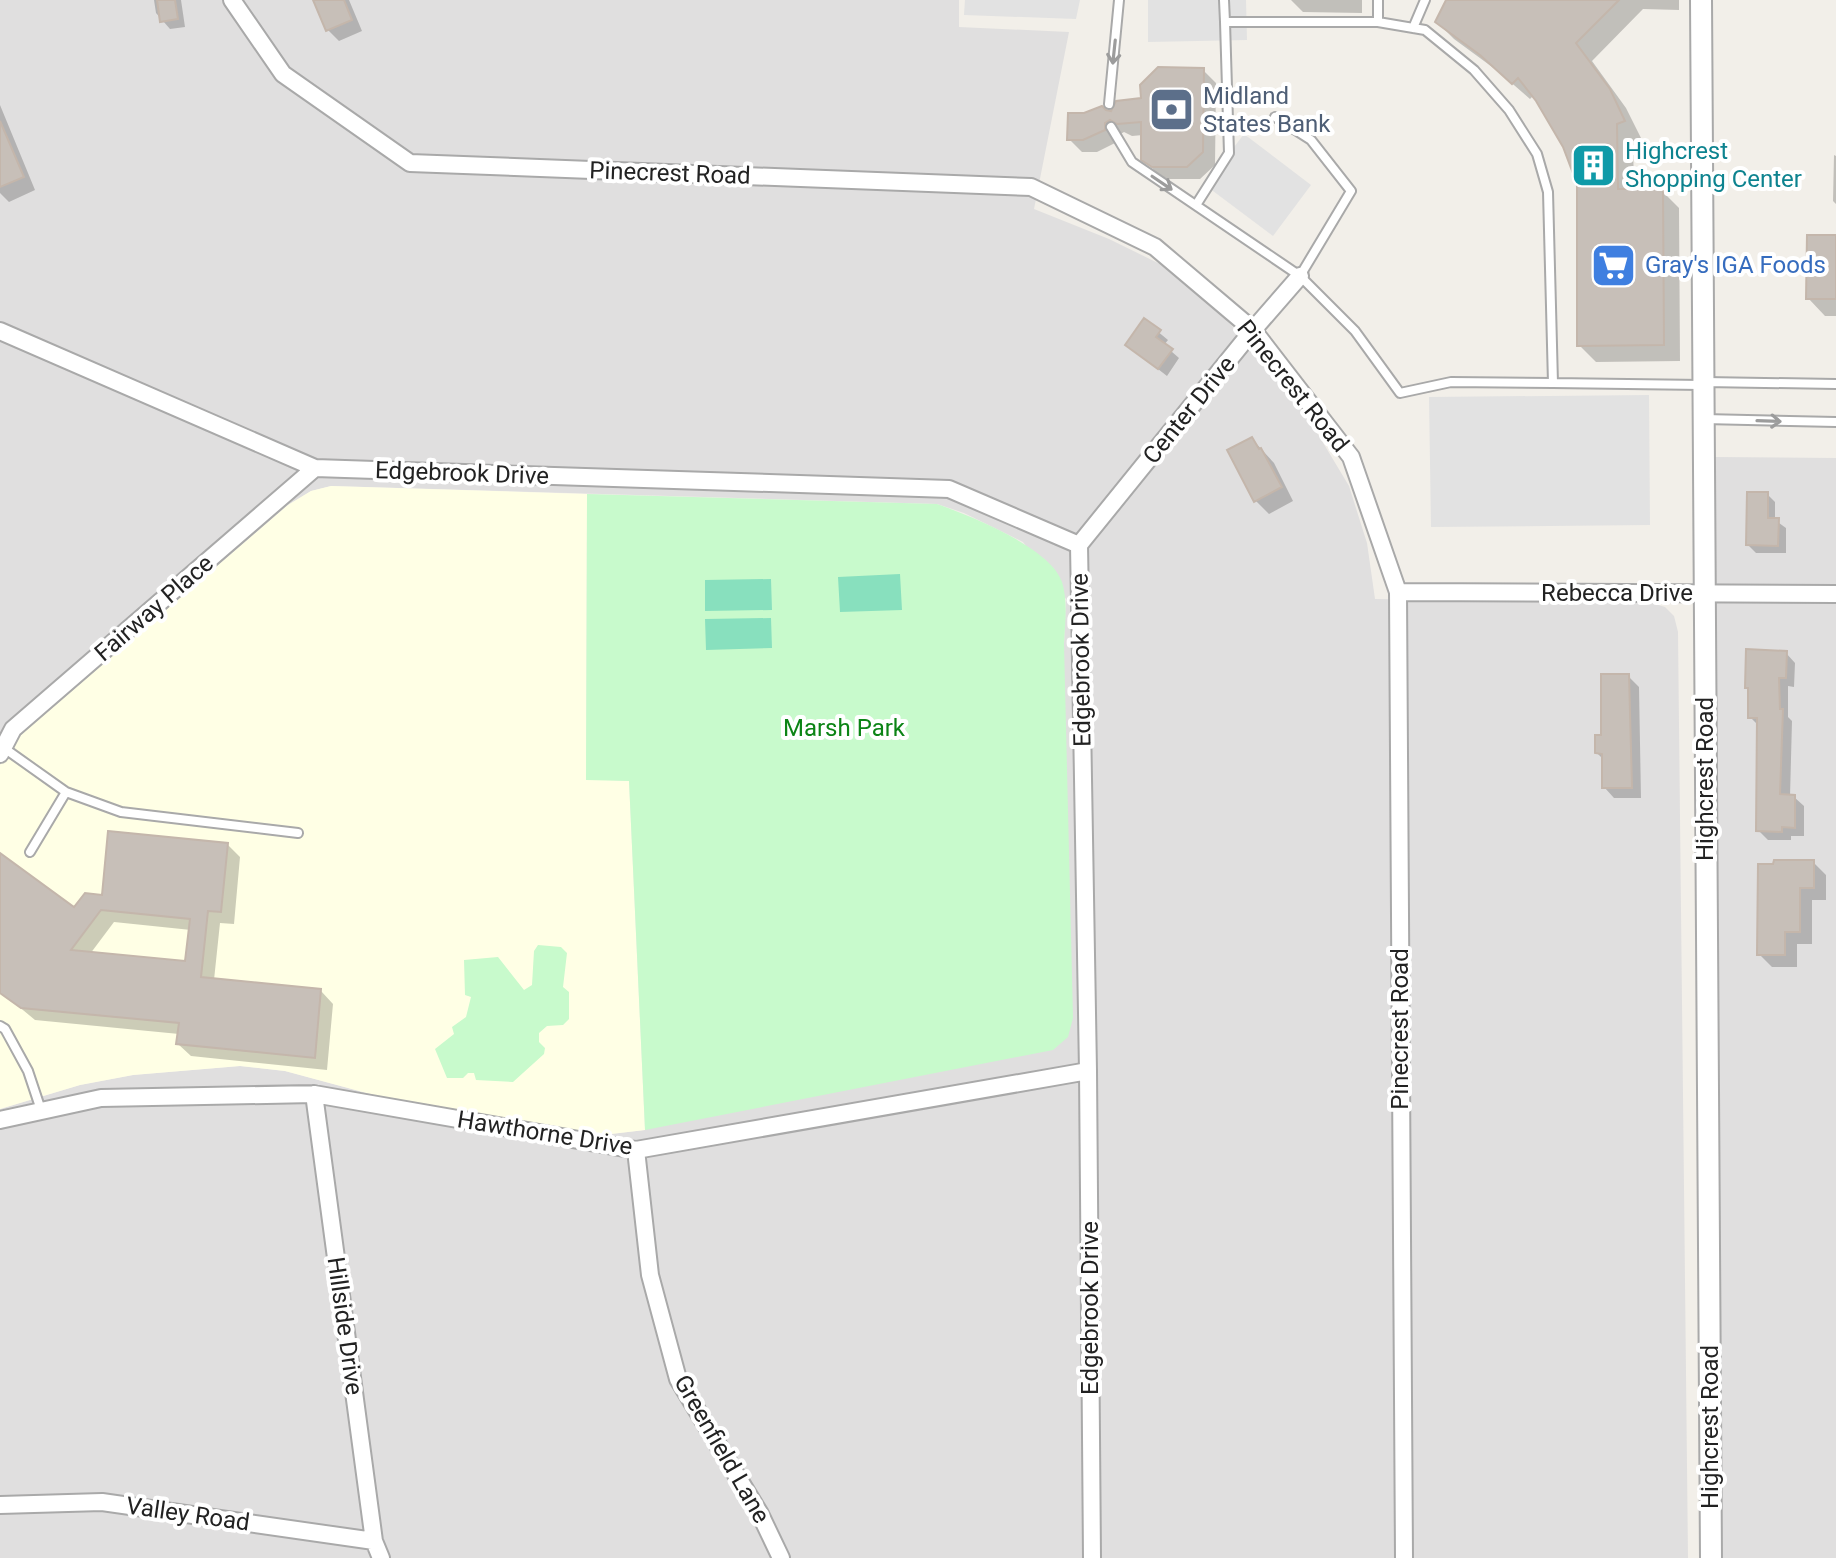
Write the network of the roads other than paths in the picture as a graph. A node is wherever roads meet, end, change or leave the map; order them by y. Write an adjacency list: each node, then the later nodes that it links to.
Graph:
1 (232, 0): 15 (street, Pinecrest Road)
2 (1119, 0): 10 (lane, one-way to 10)
3 (1224, 0): 7 (lane)
4 (1378, 0): 8 (lane)
5 (1425, 0): 9 (lane)
6 (1701, 0): 18 (street, Highcrest Road)
7 (1225, 22): 8 (lane); 13 (lane)
8 (1378, 22): 9 (lane)
9 (1413, 28): 17 (lane)
10 (1109, 104)
11 (1275, 117): 14 (lane)
12 (1111, 127): 13 (lane, one-way to 13)
13 (1196, 205): 14 (lane)
14 (1300, 276): 15 (street, Center Drive); 17 (lane)
15 (1253, 330): 23 (street, Center Drive); 24 (street, Pinecrest Road)
16 (0, 331): 22 (street, Edgebrook Drive)
17 (1553, 383): 18 (lane)
18 (1703, 384): 19 (lane); 20 (street, Highcrest Road)
19 (1836, 384)
20 (1703, 419): 21 (lane, one-way to 21); 25 (street, Highcrest Road)
21 (1836, 422)
22 (315, 468): 23 (street, Edgebrook Drive); 27 (street, Fairway Place)
23 (1079, 545): 32 (street, Edgebrook Drive)
24 (1398, 592): 25 (street, Rebecca Drive); 42 (street, Pinecrest Road)
25 (1704, 593): 26 (street, Rebecca Drive); 43 (street, Highcrest Road)
26 (1836, 594)
27 (2, 751): 28 (lane)
28 (66, 792): 29 (lane); 30 (lane)
29 (298, 833)
30 (30, 852)
31 (0, 1026): 34 (lane)
32 (1088, 1071): 36 (street, Hawthorne Drive); 41 (street, Edgebrook Drive)
33 (314, 1094): 34 (street, Hawthorne Drive); 36 (street, Hawthorne Drive); 38 (street, Hillside Drive)
34 (41, 1111): 35 (street, Hawthorne Drive)
35 (0, 1120)
36 (636, 1150): 40 (street, Greenfield Lane)
37 (0, 1505): 38 (street, Valley Road)
38 (374, 1541): 39 (street, Hillside Drive)
39 (381, 1558)
40 (781, 1558)
41 (1092, 1558)
42 (1404, 1558)
43 (1711, 1558)

